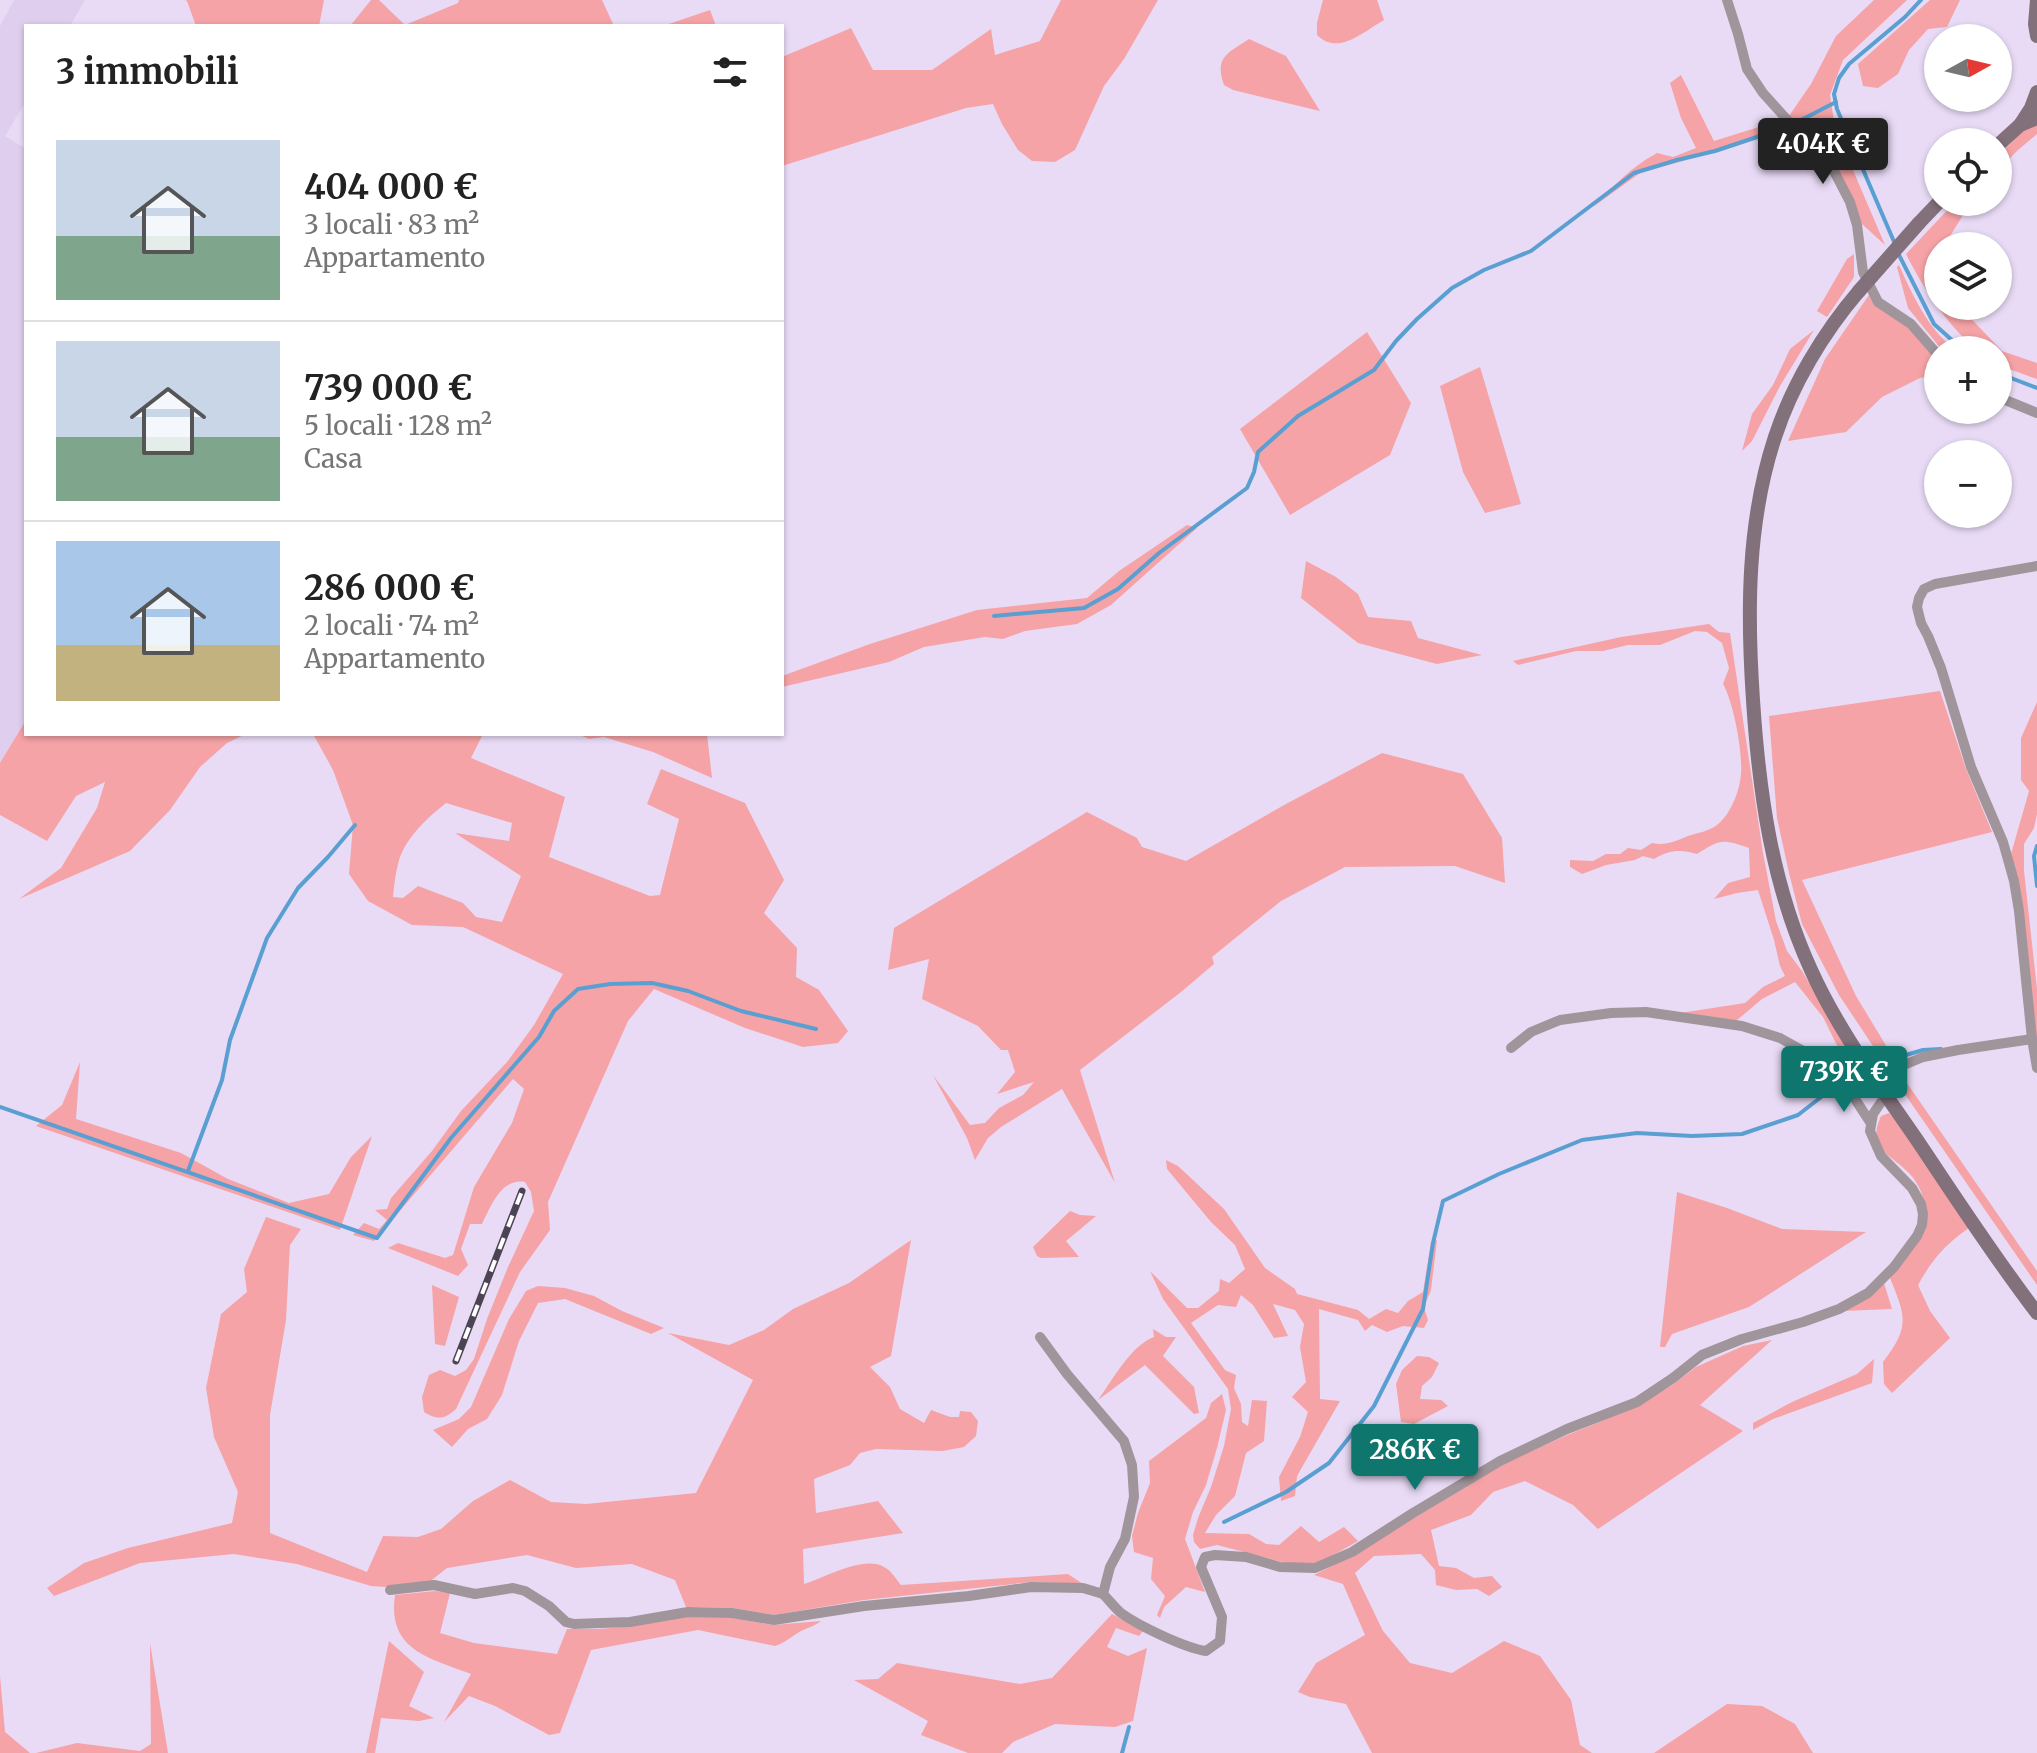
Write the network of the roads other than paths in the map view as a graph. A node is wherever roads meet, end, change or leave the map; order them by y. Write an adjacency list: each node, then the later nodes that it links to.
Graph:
1 (1727, 0): 9 (street)
2 (2037, 0): 3 (main road)
3 (2037, 36)
4 (2037, 92): 6 (main road)
5 (2037, 118): 6 (main road)
6 (2020, 125): 7 (main road)
7 (2012, 132)
8 (1926, 216): 19 (main road, bridge)
9 (1924, 339)
10 (2012, 403): 11 (street)
11 (2037, 413)
12 (2037, 566): 13 (street)
13 (2032, 1039): 15 (street); 16 (street)
14 (1511, 1048): 18 (street)
15 (2037, 1068)
16 (1892, 1070)
17 (1866, 1081): 18 (street)
18 (1853, 1090): 20 (street)
19 (1886, 1095): 20 (street); 21 (main road)
20 (1870, 1122): 24 (street)
21 (2037, 1313)
22 (1040, 1337): 24 (street)
23 (390, 1590): 24 (street)
24 (1103, 1594)

